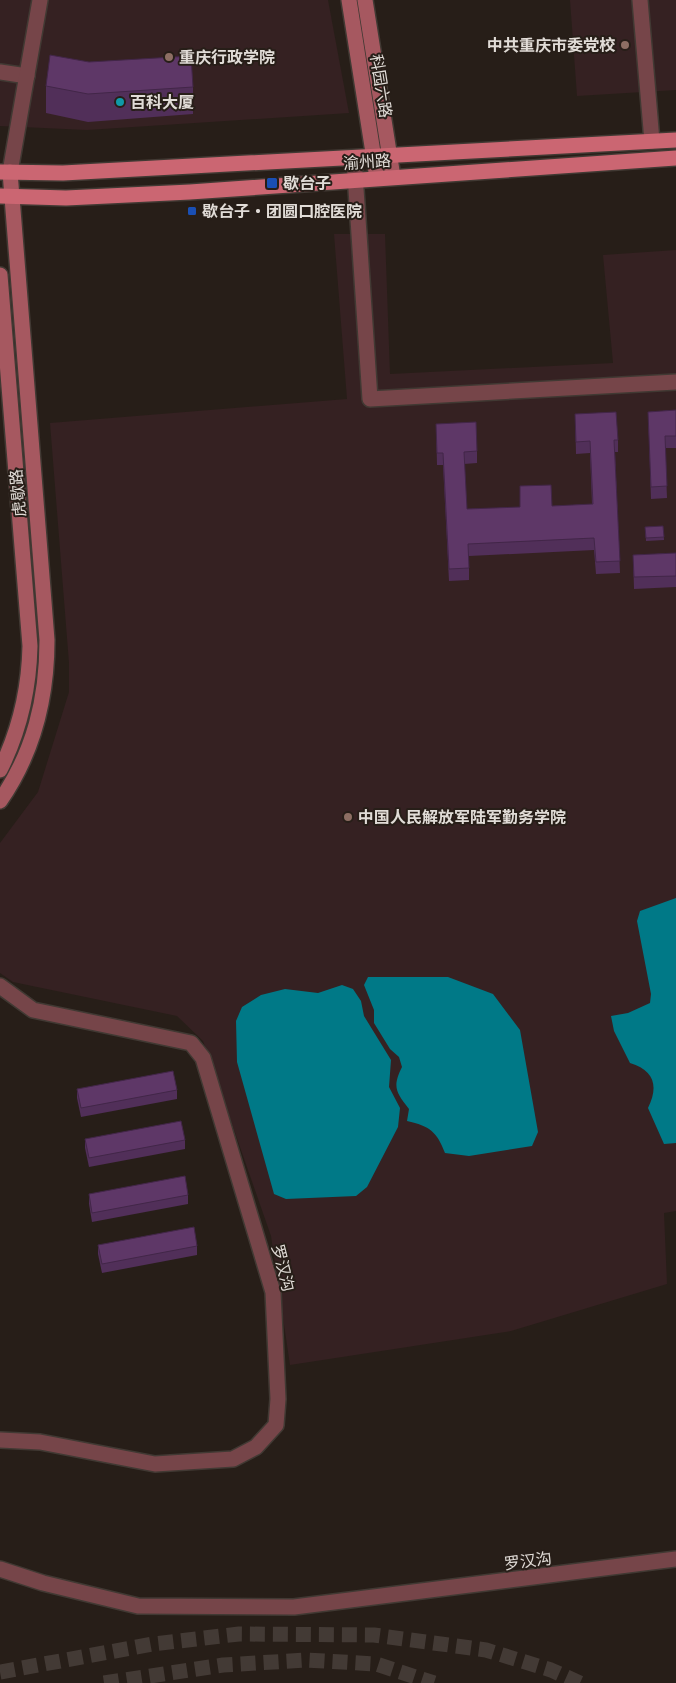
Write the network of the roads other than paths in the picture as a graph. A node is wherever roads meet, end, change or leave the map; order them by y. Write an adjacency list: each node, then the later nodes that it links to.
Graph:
1 (40, 0): 6 (street)
2 (349, 0): 9 (main road, 科园六路)
3 (364, 0): 9 (main road, 科园六路)
4 (640, 0): 8 (street)
5 (0, 72): 6 (street)
6 (27, 76): 12 (street)
7 (676, 140): 8 (main road, 渝州路)
8 (652, 141): 9 (main road, 渝州路)
9 (382, 157): 11 (main road, 渝州路); 13 (main road, 科园六路); 14 (main road, 科园六路)
10 (676, 158): 13 (main road, 渝州路)
11 (354, 159): 12 (main road, 渝州路); 15 (street)
12 (5, 172): 16 (main road, 虎歇路)
13 (393, 177): 14 (main road, 渝州路)
14 (377, 178): 15 (main road, 渝州路)
15 (356, 180): 16 (main road, 渝州路); 18 (street)
16 (6, 196): 20 (main road, 虎歇路)
17 (0, 275): 19 (main road, 虎歇路)
18 (676, 382)
19 (0, 770)
20 (0, 801)
21 (0, 986): 22 (street, 罗汉沟)
22 (0, 1440)
23 (676, 1559): 24 (street, 罗汉沟)
24 (0, 1569)

